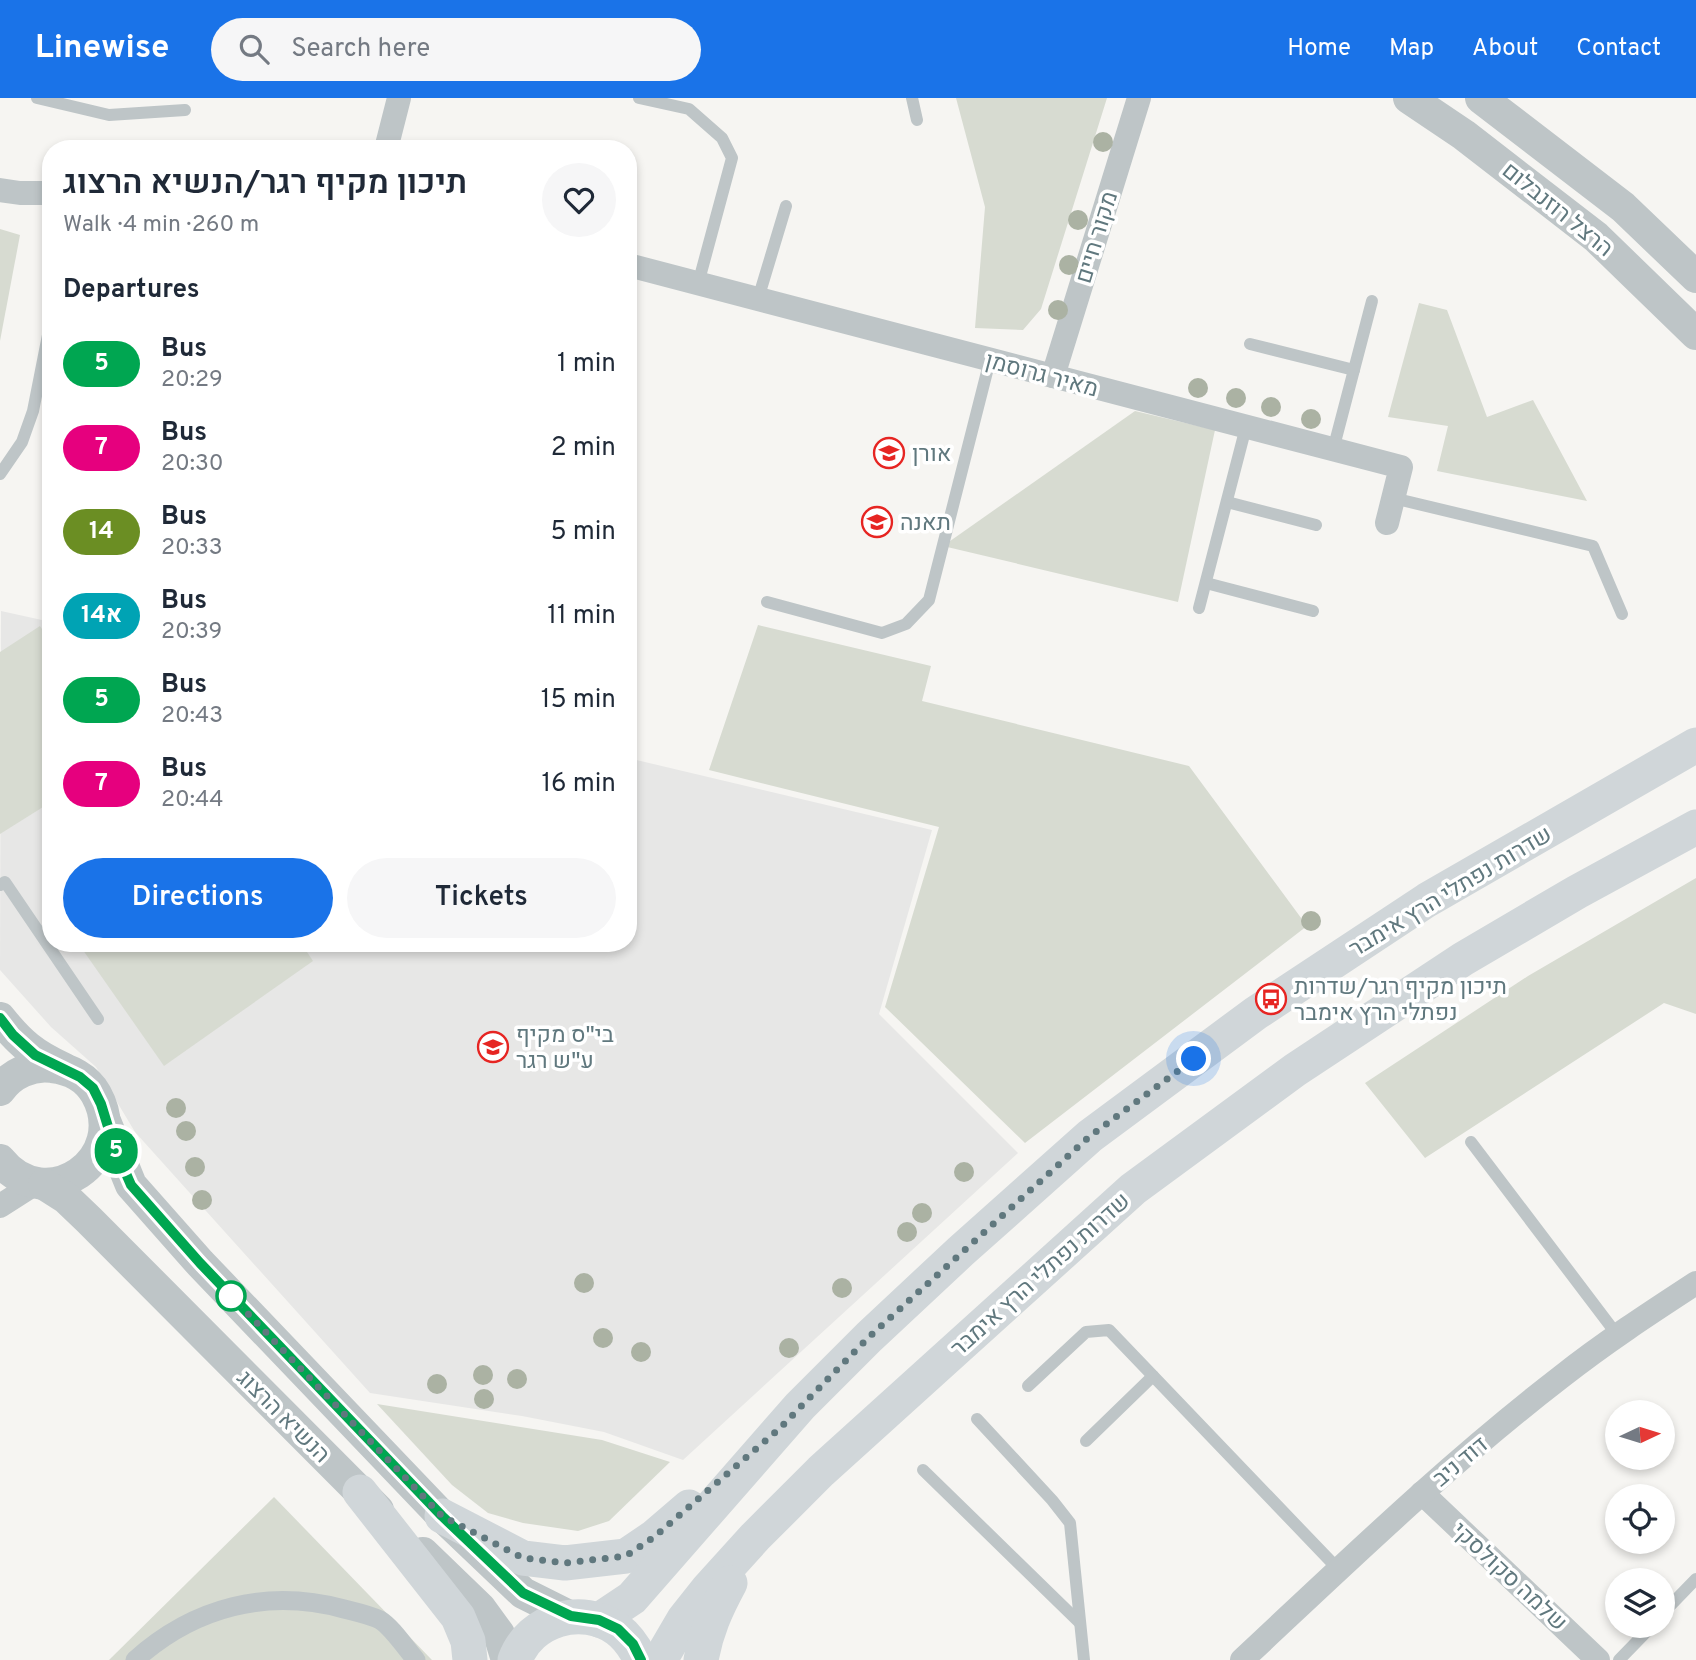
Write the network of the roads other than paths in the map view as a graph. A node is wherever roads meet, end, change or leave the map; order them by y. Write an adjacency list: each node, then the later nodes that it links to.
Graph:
1 (37, 98): 9 (lane)
2 (399, 98): 11 (street)
3 (639, 98): 8 (lane)
4 (912, 98): 10 (lane)
5 (1139, 98): 25 (street, מקור חיים)
6 (1409, 98): 20 (street, הרצל רוזנבלום)
7 (1481, 98): 16 (street, הרצל רוזנבלום)
8 (690, 103): 17 (lane)
9 (185, 110)
10 (917, 120)
11 (388, 140)
12 (0, 190): 13 (street)
13 (42, 192)
14 (786, 206): 18 (lane)
15 (637, 267): 17 (street, מאיר גרוסמן)
16 (1694, 270)
17 (698, 284): 18 (street, מאיר גרוסמן)
18 (758, 299): 22 (street, מאיר גרוסמן)
19 (1372, 300): 24 (lane)
20 (1696, 334)
21 (1250, 344): 24 (lane)
22 (990, 360): 25 (street, מאיר גרוסמן); 34 (lane)
23 (42, 366): 28 (lane)
24 (1354, 370): 27 (lane)
25 (1053, 376): 26 (street, מאיר גרוסמן)
26 (1246, 427): 27 (street, מאיר גרוסמן); 30 (lane)
27 (1333, 450): 29 (street, מאיר גרוסמן)
28 (0, 474)
29 (1393, 498): 31 (street, מאיר גרוסמן); 37 (lane)
30 (1227, 502): 32 (lane); 33 (lane)
31 (1387, 523)
32 (1316, 525)
33 (1206, 583): 35 (lane); 36 (lane)
34 (767, 602)
35 (1199, 608)
36 (1312, 611)
37 (1622, 614)
38 (1696, 745): 57 (main road, שדרות נפתלי הרץ אימבר)
39 (1696, 827): 63 (main road, שדרות נפתלי הרץ אימבר)
40 (0, 885): 41 (lane)
41 (42, 937)
42 (53, 952): 44 (lane)
43 (0, 1018): 45 (street)
44 (98, 1019)
45 (65, 1069): 46 (street); 47 (street, הנשיא הרצוג)
46 (0, 1090)
47 (105, 1121): 50 (street); 62 (street, הנשיא הרצוג)
48 (1471, 1142): 53 (lane)
49 (0, 1160): 50 (street, הנשיא הרצוג)
50 (40, 1183): 51 (street); 60 (street, הנשיא הרצוג)
51 (0, 1206)
52 (1696, 1283): 53 (street, דוד ניב)
53 (1618, 1336): 61 (street, דוד ניב)
54 (1153, 1376): 55 (lane); 58 (lane); 64 (lane)
55 (1028, 1386)
56 (977, 1419): 68 (lane)
57 (779, 1429): 62 (main road); 67 (main road, שדרות נפתלי הרץ אימבר)
58 (1086, 1441)
59 (923, 1469): 68 (lane)
60 (360, 1492): 72 (main road); 73 (street, הנשיא הרצוג)
61 (1422, 1493): 64 (street, דוד ניב); 80 (street, שלמה סקולסקי)
62 (442, 1516): 67 (street, הנשיא הרצוג)
63 (755, 1537): 76 (main road, שדרות נפתלי הרץ אימבר); 77 (main road)
64 (1339, 1570): 79 (street, דוד ניב)
65 (1696, 1579): 66 (lane)
66 (1675, 1601)
67 (585, 1618): 74 (main road, שדרות נפתלי הרץ אימבר); 75 (main road)
68 (1080, 1623): 78 (lane)
69 (1640, 1638): 81 (lane)
70 (135, 1660): 71 (street)
71 (416, 1660)
72 (470, 1660)
73 (507, 1660)
74 (515, 1660)
75 (641, 1660)
76 (660, 1660)
77 (701, 1660)
78 (1084, 1660)
79 (1242, 1660)
80 (1598, 1660)
81 (1619, 1660)

